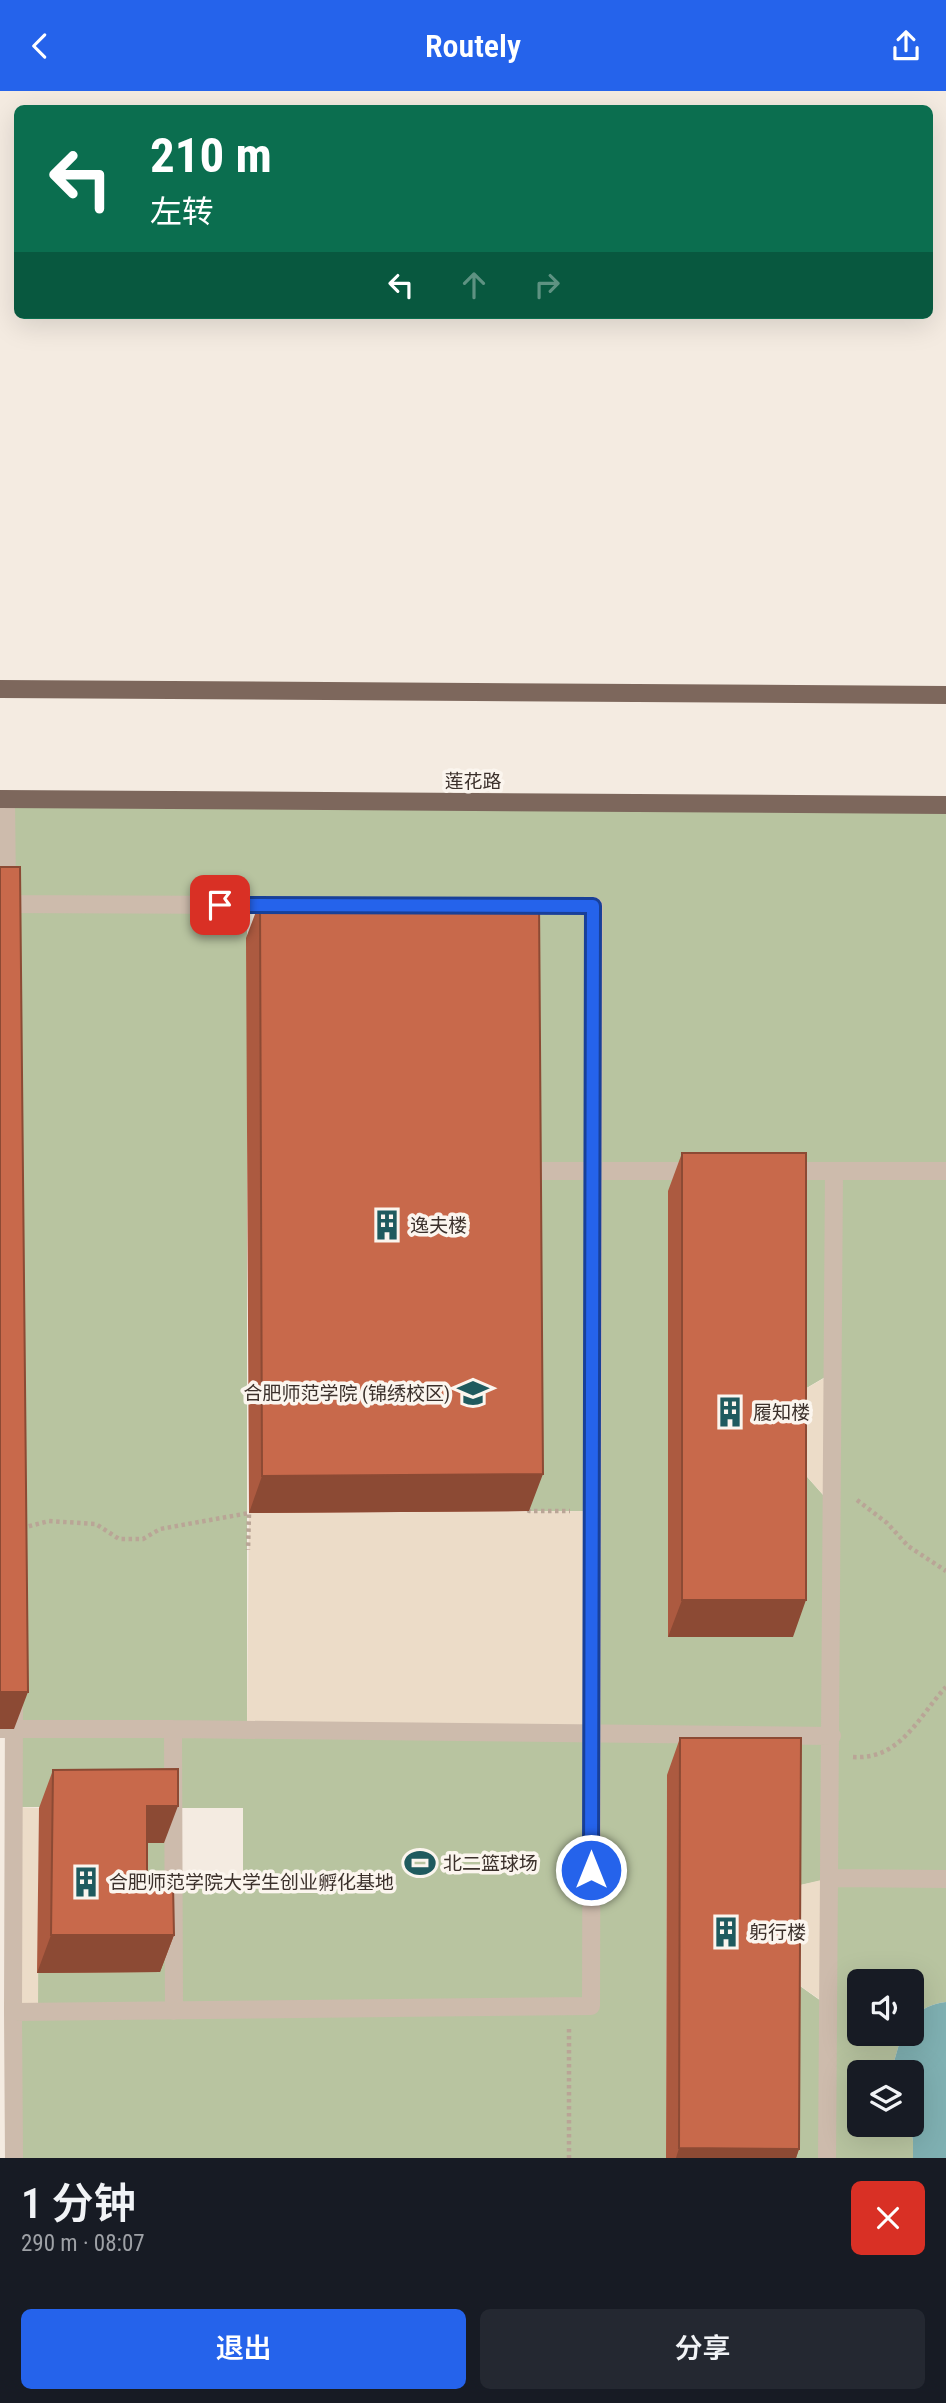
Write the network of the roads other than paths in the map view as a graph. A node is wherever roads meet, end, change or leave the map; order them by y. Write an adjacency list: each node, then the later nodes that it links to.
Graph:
1 (0, 689): 2 (main road)
2 (946, 695)
3 (3, 799): 4 (main road, 莲花路); 7 (street)
4 (946, 805)
5 (303, 905): 7 (street)
6 (499, 906): 9 (street)
7 (4, 909)
8 (528, 1171): 9 (street)
9 (594, 1171): 10 (street); 17 (street)
10 (714, 1171)
11 (768, 1171): 12 (street)
12 (834, 1171): 13 (street); 18 (street)
13 (946, 1171)
14 (14, 1690): 15 (street)
15 (7, 1729): 16 (street); 22 (street)
16 (173, 1729): 17 (street); 21 (street)
17 (591, 1734): 18 (street); 21 (street)
18 (832, 1736): 19 (street)
19 (830, 1878): 20 (street); 24 (street)
20 (946, 1879)
21 (174, 2011): 22 (street)
22 (13, 2012): 23 (street)
23 (14, 2158)
24 (827, 2158)

